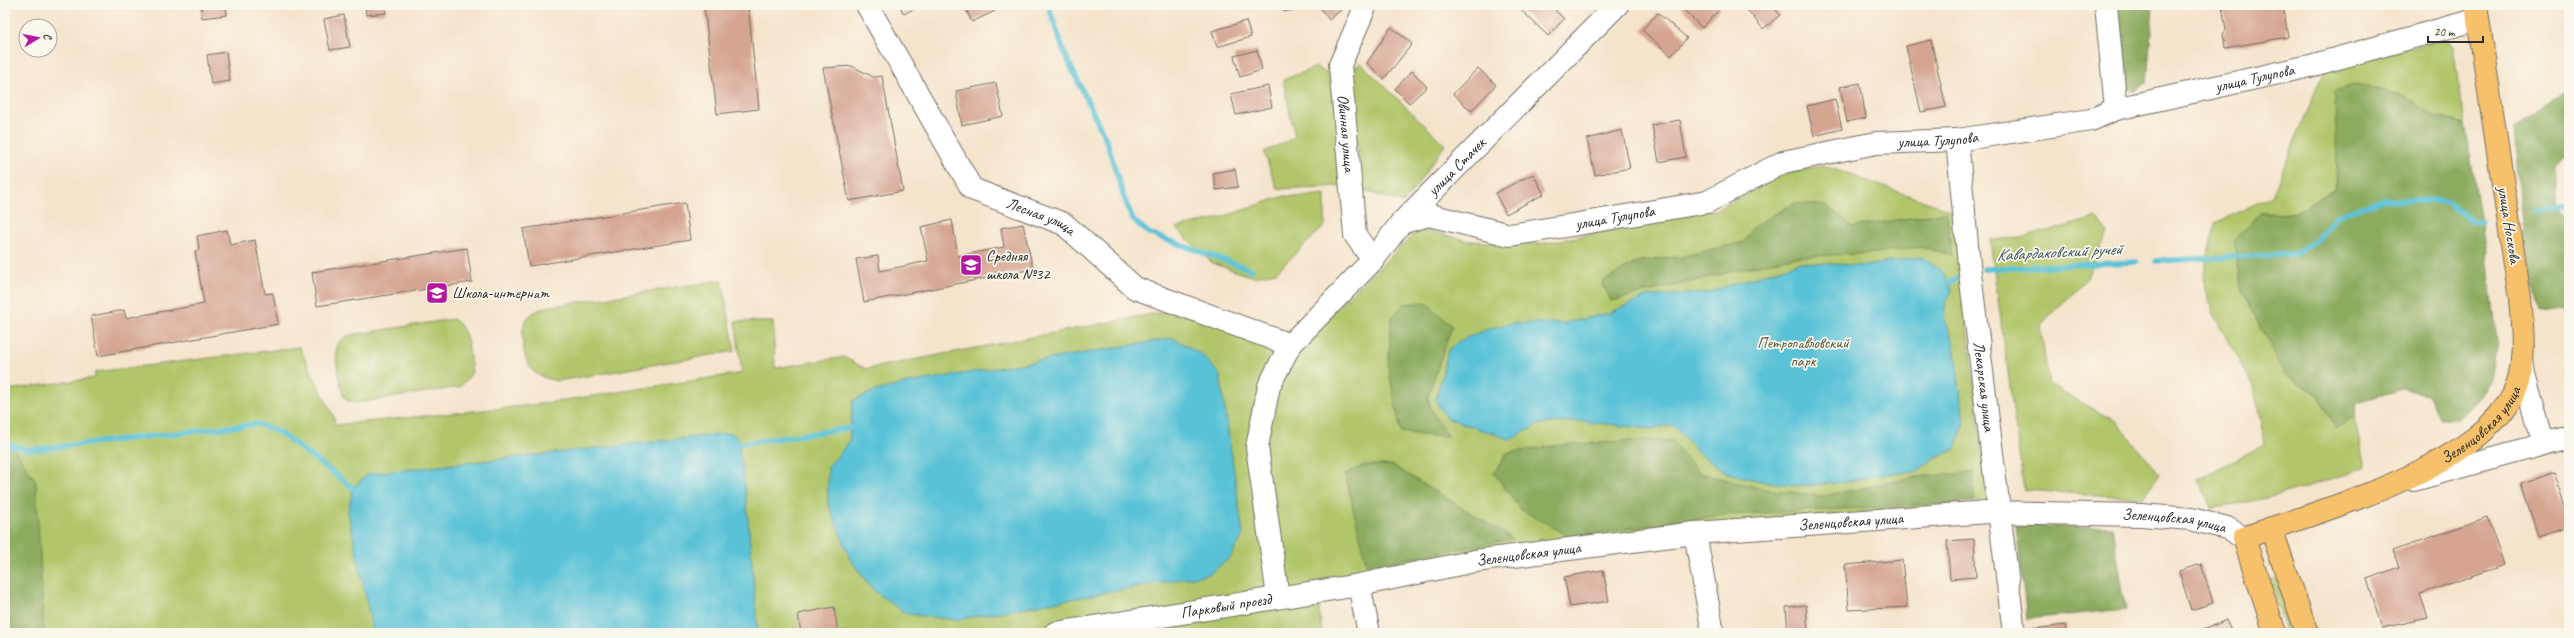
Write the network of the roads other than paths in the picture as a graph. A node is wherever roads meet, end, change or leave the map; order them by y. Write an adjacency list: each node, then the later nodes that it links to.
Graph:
1 (867, 5): 10 (street, Лесная улица)
2 (1366, 5): 9 (street, Овинная улица)
3 (1617, 5): 8 (street, улица Стачек)
4 (2106, 5): 6 (street)
5 (2477, 12): 6 (street, улица Тулупова); 11 (main road, улица Носкова)
6 (2116, 109): 7 (street, улица Тулупова)
7 (1957, 140): 8 (street, улица Тулупова); 17 (street, Лекарская улица)
8 (1401, 222): 9 (street, улица Стачек)
9 (1373, 260): 10 (street, улица Стачек)
10 (1295, 339): 23 (street, улица Стачек)
11 (2522, 356): 12 (main road, Зеленцовская улица); 14 (street, улица Носкова)
12 (2480, 435): 15 (street); 16 (main road, Зеленцовская улица)
13 (2569, 437): 14 (street, Зеленцовская улица)
14 (2543, 444): 15 (street, Зеленцовская улица)
15 (2488, 459): 16 (street, Зеленцовская улица)
16 (2370, 492): 18 (main road, Зеленцовская улица)
17 (2000, 513): 19 (street, Зеленцовская улица); 20 (street, Зеленцовская улица); 27 (street, Лекарская улица)
18 (2271, 528): 20 (main road, Зеленцовская улица); 29 (main road)
19 (1695, 533): 21 (street, Зеленцовская улица); 26 (street)
20 (2244, 538): 28 (main road)
21 (1359, 585): 22 (street, Зеленцовская улица); 25 (street)
22 (1324, 589): 23 (street, Парковый проезд)
23 (1278, 597): 24 (street, Парковый проезд)
24 (1055, 633)
25 (1369, 633)
26 (1713, 633)
27 (2014, 633)
28 (2275, 633)
29 (2307, 633)

